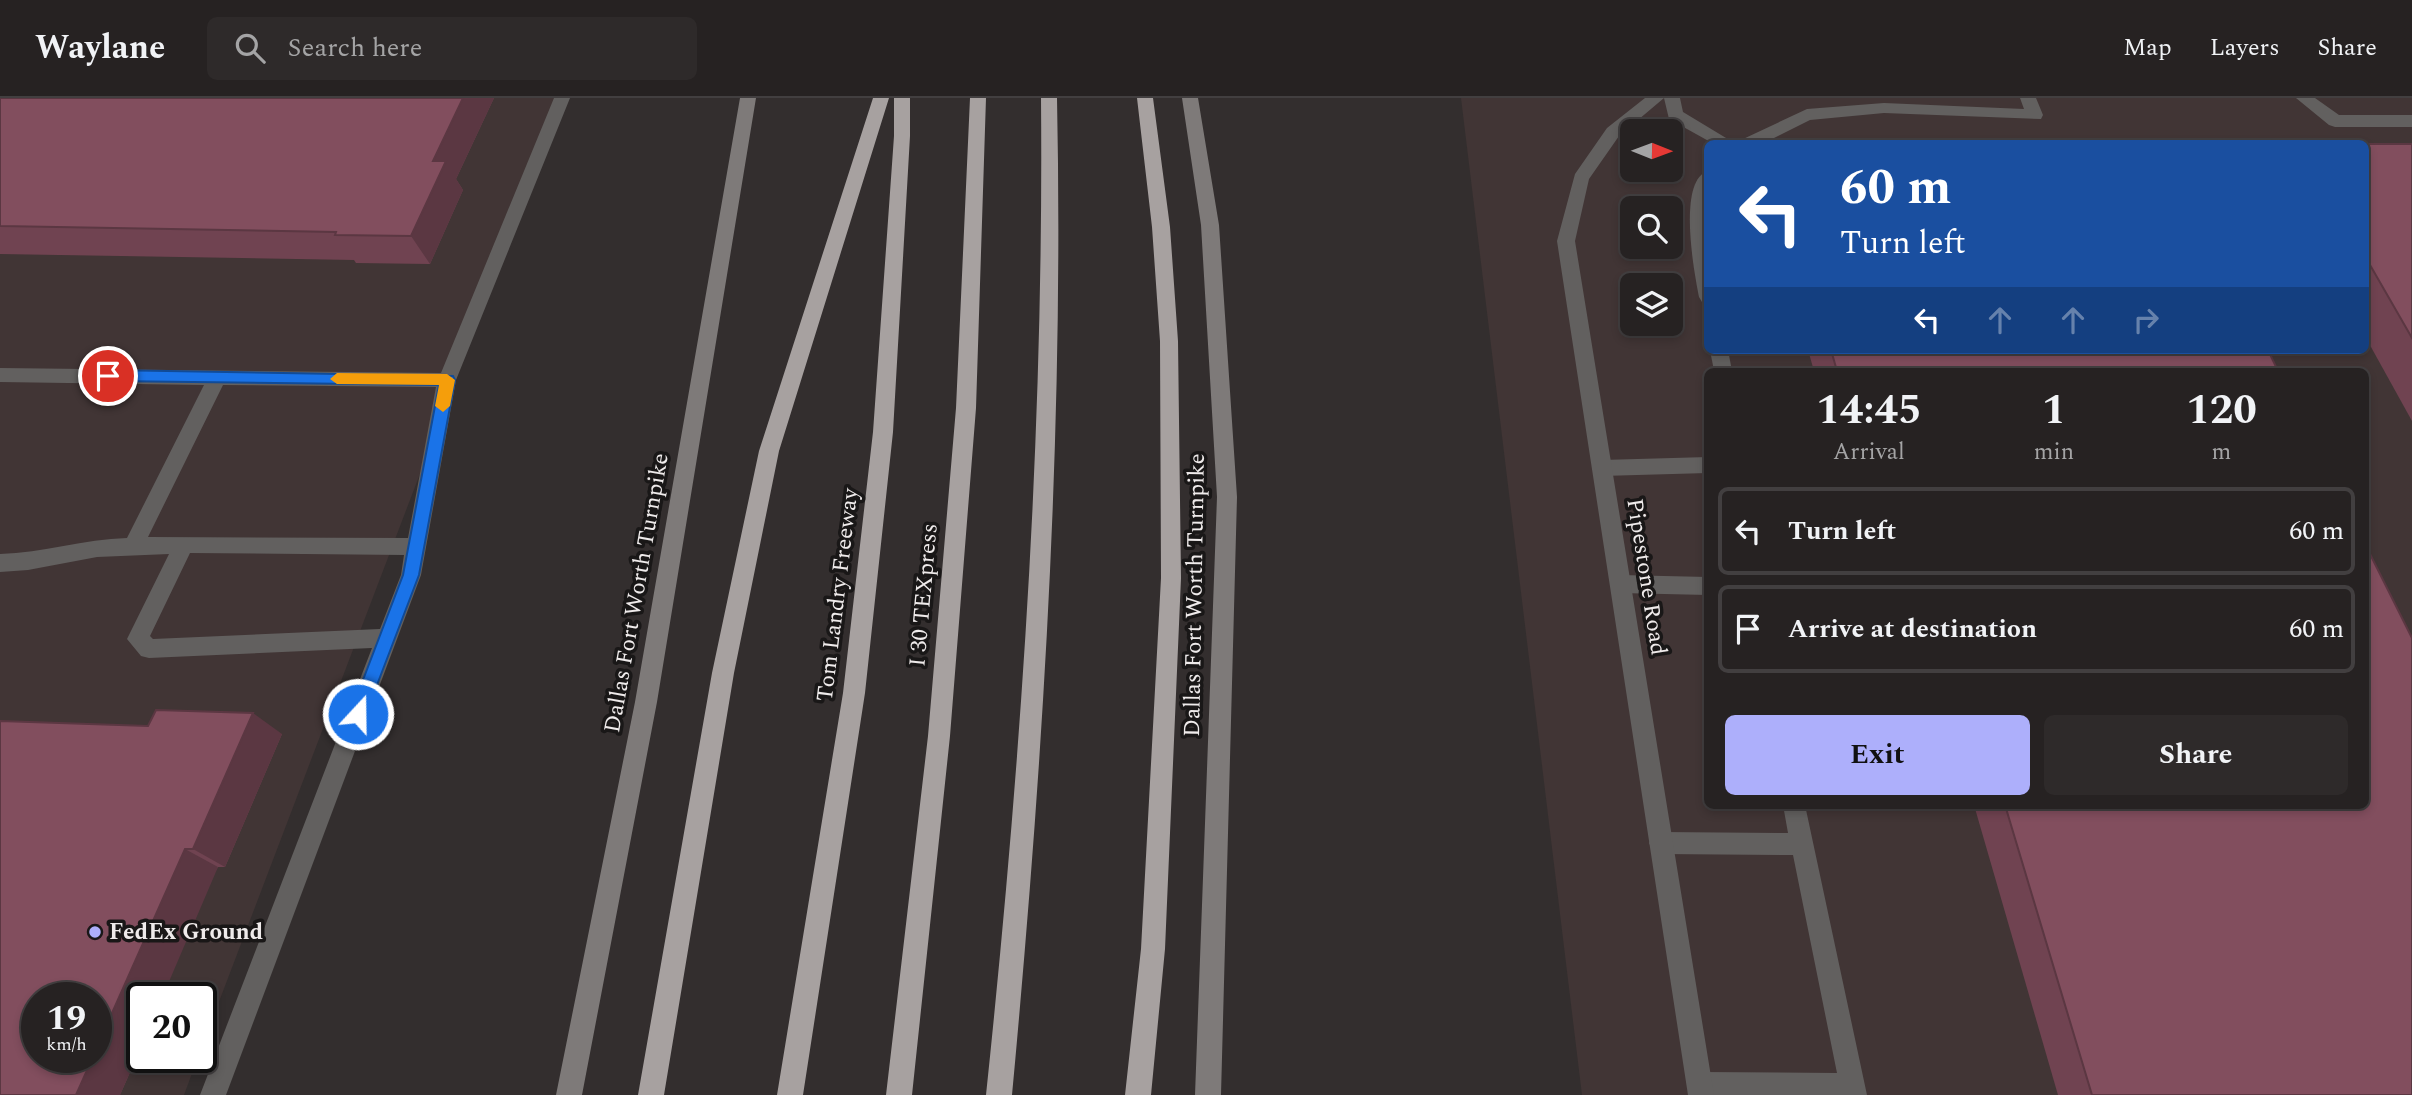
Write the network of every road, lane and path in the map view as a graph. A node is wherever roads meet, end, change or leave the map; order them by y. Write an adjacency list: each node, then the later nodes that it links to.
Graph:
1 (562, 98): 20 (street)
2 (748, 98): 36 (main road, Dallas Fort Worth Turnpike)
3 (881, 98): 37 (highway)
4 (902, 98): 38 (highway, Tom Landry Freeway)
5 (978, 98): 39 (highway, I 30 TEXpress)
6 (1049, 98): 40 (highway)
7 (1145, 98): 41 (highway)
8 (1190, 98): 42 (main road, Dallas Fort Worth Turnpike)
9 (1656, 98): 22 (street, Pipestone Road)
10 (1672, 98): 14 (street)
11 (2028, 98): 15 (street)
12 (2304, 98): 13 (street)
13 (2412, 121)
14 (1721, 140)
15 (1755, 140)
16 (1704, 181): 17 (street)
17 (1704, 277)
18 (0, 375): 19 (street)
19 (217, 377): 20 (street); 24 (street)
20 (447, 380): 25 (street)
21 (1704, 465): 22 (street)
22 (1602, 468): 27 (street, Pipestone Road)
23 (184, 544): 24 (street); 25 (street); 29 (street)
24 (133, 546): 26 (street)
25 (416, 547): 29 (street)
26 (0, 563)
27 (1620, 584): 28 (street); 31 (street, Pipestone Road)
28 (1704, 586)
29 (387, 638): 35 (street)
30 (1795, 809): 32 (street)
31 (1661, 843): 32 (street); 33 (street, Pipestone Road)
32 (1802, 844): 34 (street)
33 (1701, 1090): 34 (street)
34 (1853, 1090)
35 (213, 1095)
36 (569, 1095)
37 (651, 1095)
38 (790, 1095)
39 (899, 1095)
40 (999, 1095)
41 (1138, 1095)
42 (1208, 1095)

